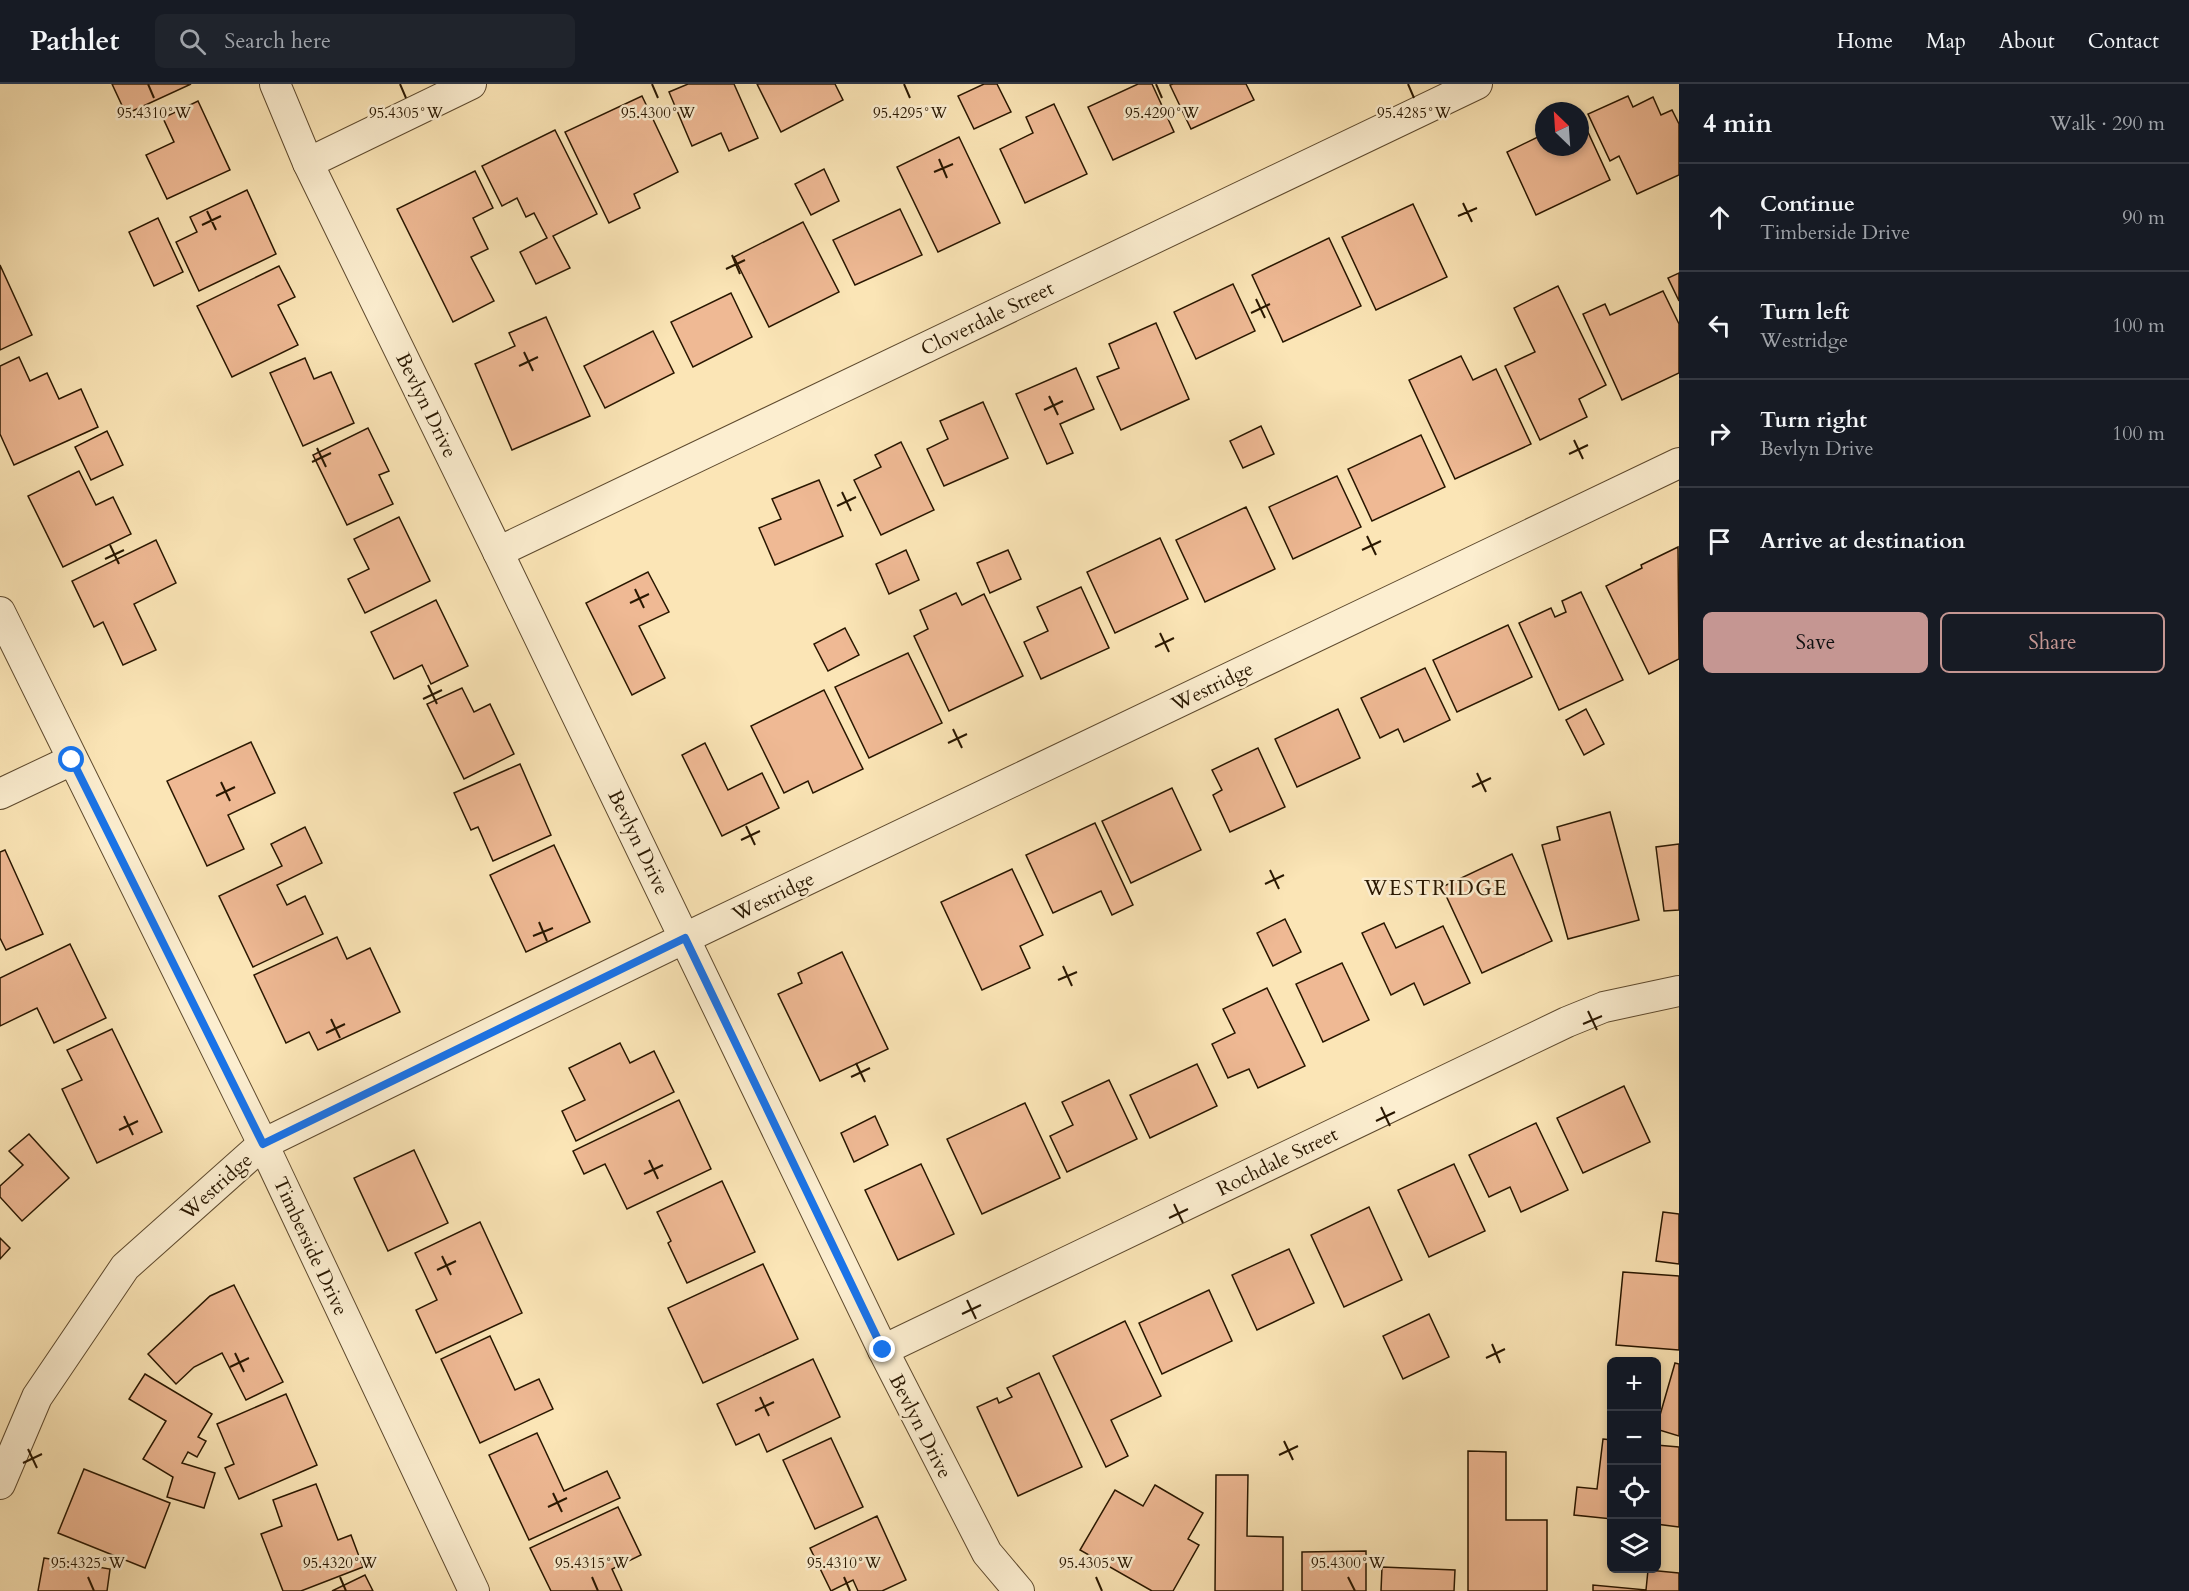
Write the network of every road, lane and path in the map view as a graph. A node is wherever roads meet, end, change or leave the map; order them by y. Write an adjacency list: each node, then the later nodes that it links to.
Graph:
1 (275, 84): 4 (street, Bevlyn Drive)
2 (471, 84): 4 (street)
3 (1476, 84): 6 (street, Cloverdale Street)
4 (308, 163): 6 (street, Bevlyn Drive)
5 (1679, 463): 10 (street, Westridge)
6 (498, 552): 10 (street, Bevlyn Drive)
7 (0, 612): 8 (street, Timberside Drive)
8 (72, 760): 9 (street); 12 (street, Timberside Drive)
9 (0, 794)
10 (685, 938): 12 (street, Westridge); 13 (street, Bevlyn Drive)
11 (1679, 991): 13 (street, Rochdale Street)
12 (263, 1144): 14 (street, Westridge); 15 (street, Timberside Drive)
13 (883, 1350): 16 (street, Bevlyn Drive)
14 (0, 1484)
15 (474, 1591)
16 (1019, 1591)

